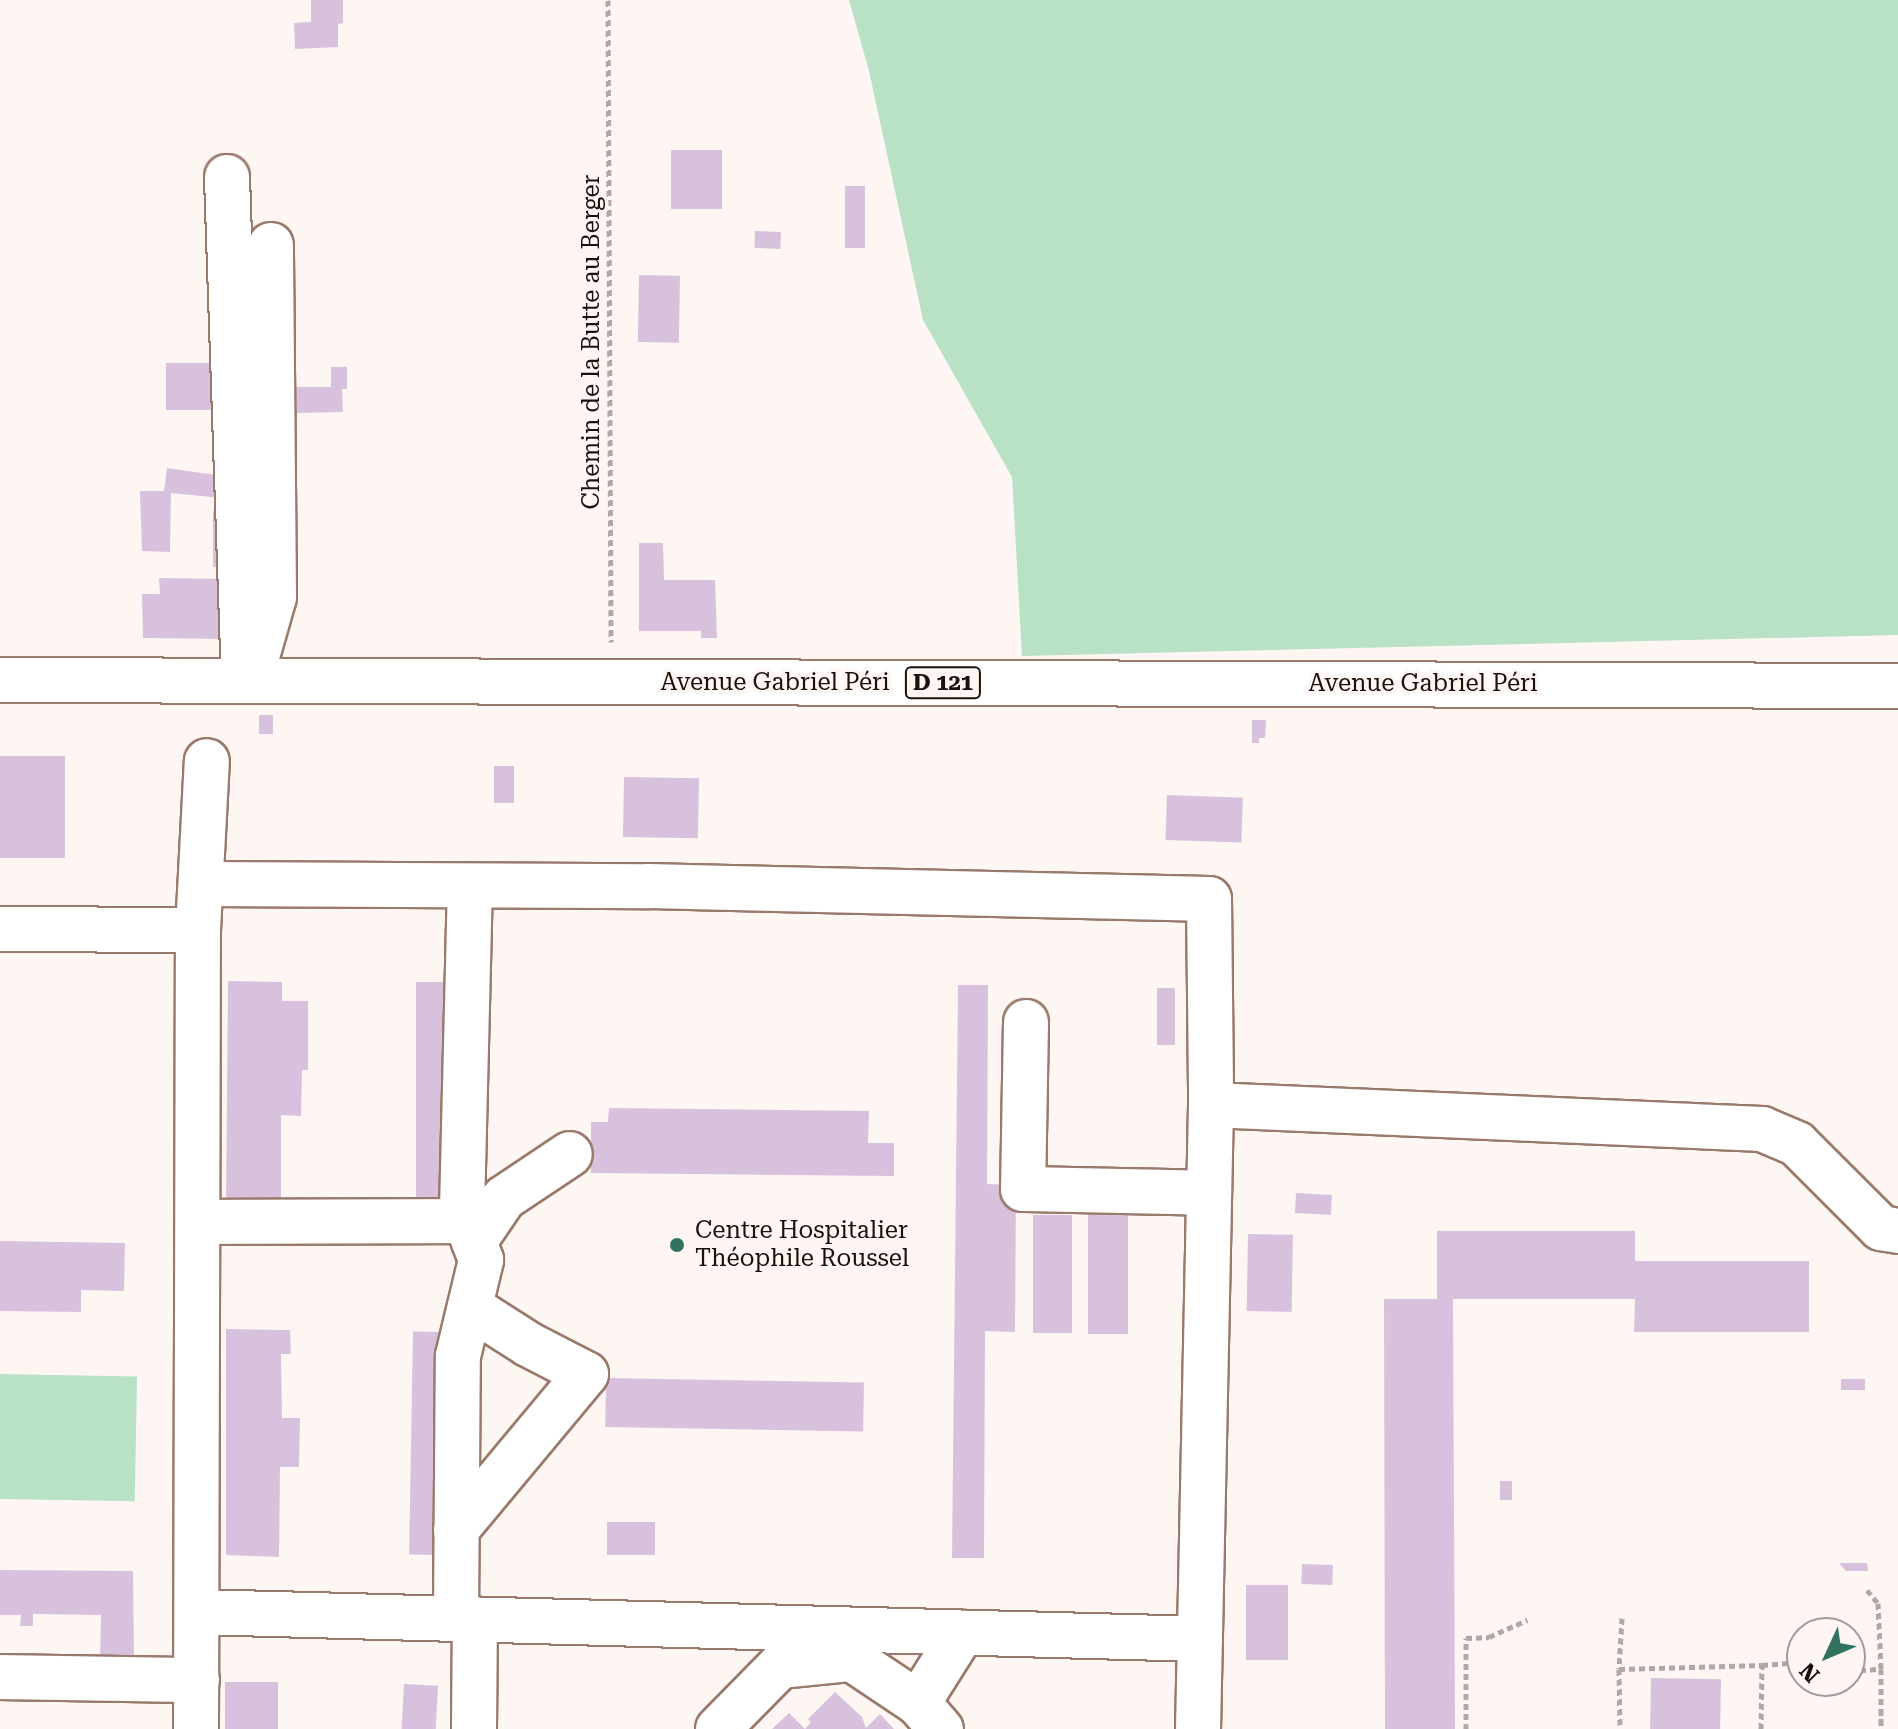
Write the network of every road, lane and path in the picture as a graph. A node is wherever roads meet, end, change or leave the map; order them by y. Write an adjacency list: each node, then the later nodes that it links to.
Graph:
1 (608, 0): 6 (path, Chemin de la Butte au Berger)
2 (227, 177): 5 (main road)
3 (271, 245): 5 (main road)
4 (0, 680): 5 (main road, Avenue Gabriel Péri / D 121)
5 (247, 681): 6 (main road, Avenue Gabriel Péri / D 121)
6 (611, 683): 7 (main road, Avenue Gabriel Péri / D 121)
7 (1894, 684)
8 (207, 761): 9 (main road)
9 (201, 884): 10 (main road); 12 (main road)
10 (470, 886): 14 (main road); 19 (main road)
11 (0, 929): 12 (main road)
12 (198, 930): 17 (main road)
13 (1026, 1022): 16 (main road)
14 (1211, 1105): 16 (main road); 18 (main road)
15 (570, 1154): 19 (main road)
16 (1209, 1193): 28 (main road)
17 (198, 1222): 19 (main road); 23 (main road)
18 (1898, 1231)
19 (470, 1232): 20 (main road)
20 (470, 1307): 21 (main road); 21 (main road)
21 (456, 1530): 25 (main road)
22 (1867, 1590): 32 (path)
23 (198, 1612): 25 (main road); 35 (main road)
24 (1622, 1618): 31 (path)
25 (465, 1619): 27 (main road); 38 (main road)
26 (1527, 1620): 41 (path)
27 (962, 1633): 28 (main road); 36 (main road)
28 (1200, 1639): 40 (main road)
29 (1786, 1663): 30 (path)
30 (1762, 1665): 31 (path); 43 (path)
31 (1619, 1669): 42 (path)
32 (1881, 1669): 33 (path); 44 (path)
33 (1866, 1670)
34 (0, 1677): 35 (main road)
35 (197, 1680): 37 (main road)
36 (929, 1716): 39 (main road)
37 (196, 1729)
38 (474, 1729)
39 (718, 1729)
40 (1198, 1729)
41 (1466, 1729)
42 (1620, 1729)
43 (1761, 1729)
44 (1881, 1729)

